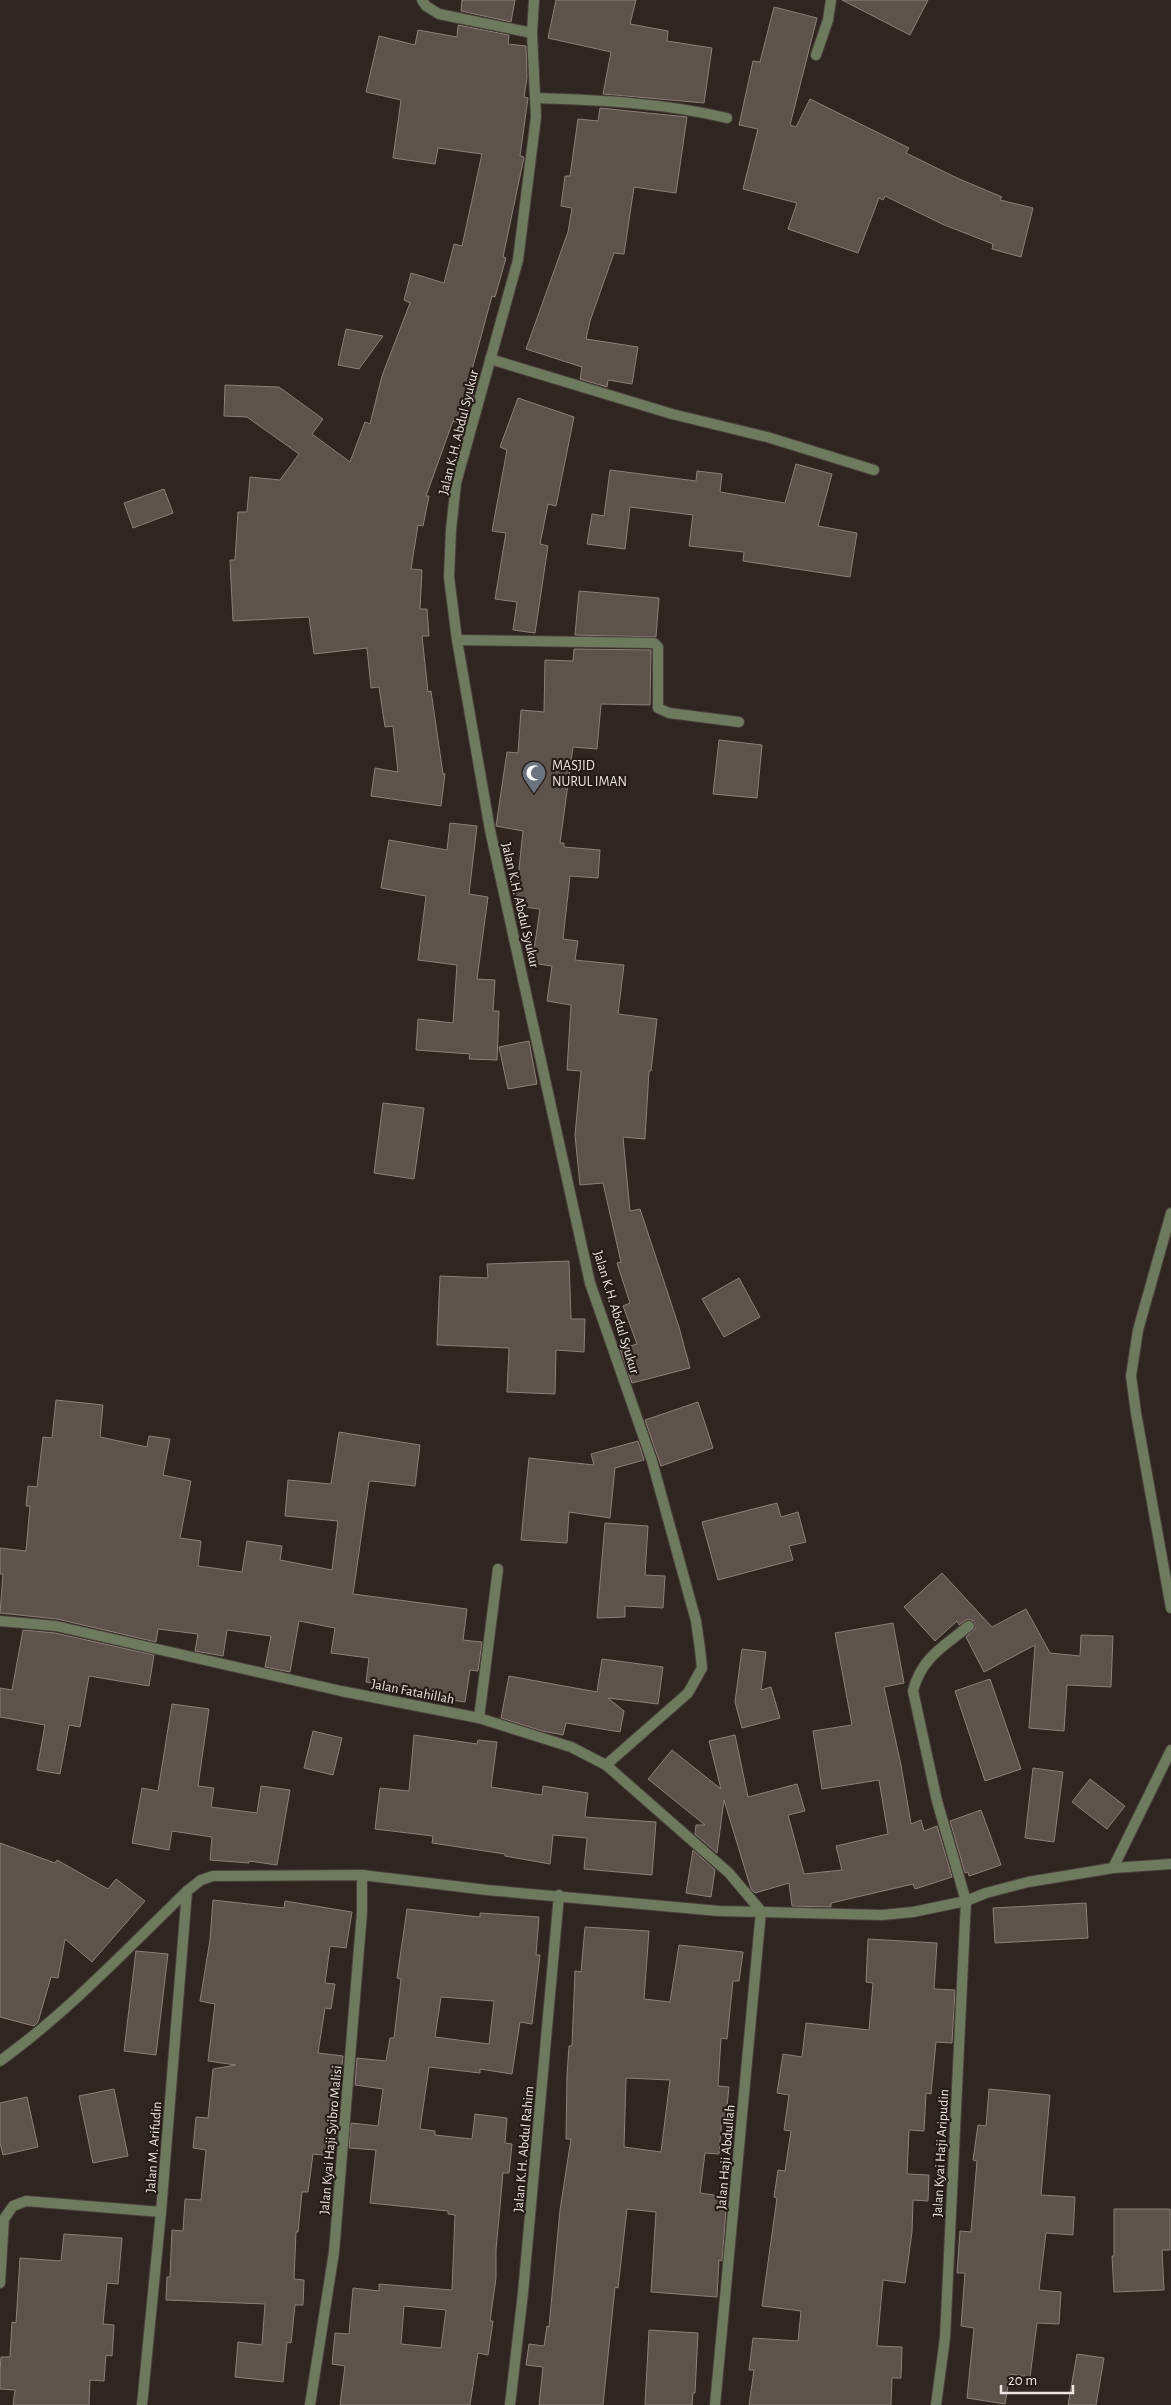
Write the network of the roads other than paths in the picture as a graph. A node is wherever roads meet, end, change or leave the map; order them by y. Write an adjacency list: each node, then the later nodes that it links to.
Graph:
1 (422, 0): 4 (street)
2 (534, 0): 4 (street, Jalan K.H. Abdul Syukur)
3 (830, 0): 5 (street)
4 (532, 33): 6 (street, Jalan K.H. Abdul Syukur)
5 (816, 55)
6 (535, 98): 7 (street); 8 (street, Jalan K.H. Abdul Syukur)
7 (727, 118)
8 (490, 359): 9 (street); 10 (street, Jalan K.H. Abdul Syukur)
9 (874, 470)
10 (457, 640): 11 (street); 19 (street, Jalan K.H. Abdul Syukur)
11 (740, 722)
12 (1171, 1213): 14 (street)
13 (498, 1568): 17 (street)
14 (1171, 1608)
15 (0, 1621): 17 (street, Jalan Fatahillah)
16 (969, 1626): 25 (street, Jalan Kyai Haji Aripudin)
17 (479, 1718): 19 (street, Jalan Fatahillah)
18 (1171, 1750): 21 (street)
19 (606, 1765): 26 (street, Jalan Fatahillah)
20 (1171, 1864): 21 (street)
21 (1113, 1868): 25 (street)
22 (362, 1875): 23 (street); 24 (street); 31 (street, Jalan Kyai Haji Syibro Malisi)
23 (187, 1891): 27 (street); 28 (street, Jalan M. Arifudin)
24 (559, 1895): 26 (street); 32 (street, Jalan K.H. Abdul Rahim)
25 (966, 1901): 26 (street); 34 (street, Jalan Kyai Haji Aripudin)
26 (761, 1911): 33 (street, Jalan Haji Abdullah)
27 (0, 2061)
28 (162, 2212): 29 (street); 30 (street, Jalan M. Arifudin)
29 (0, 2283)
30 (142, 2405)
31 (310, 2405)
32 (510, 2405)
33 (716, 2405)
34 (936, 2405)

